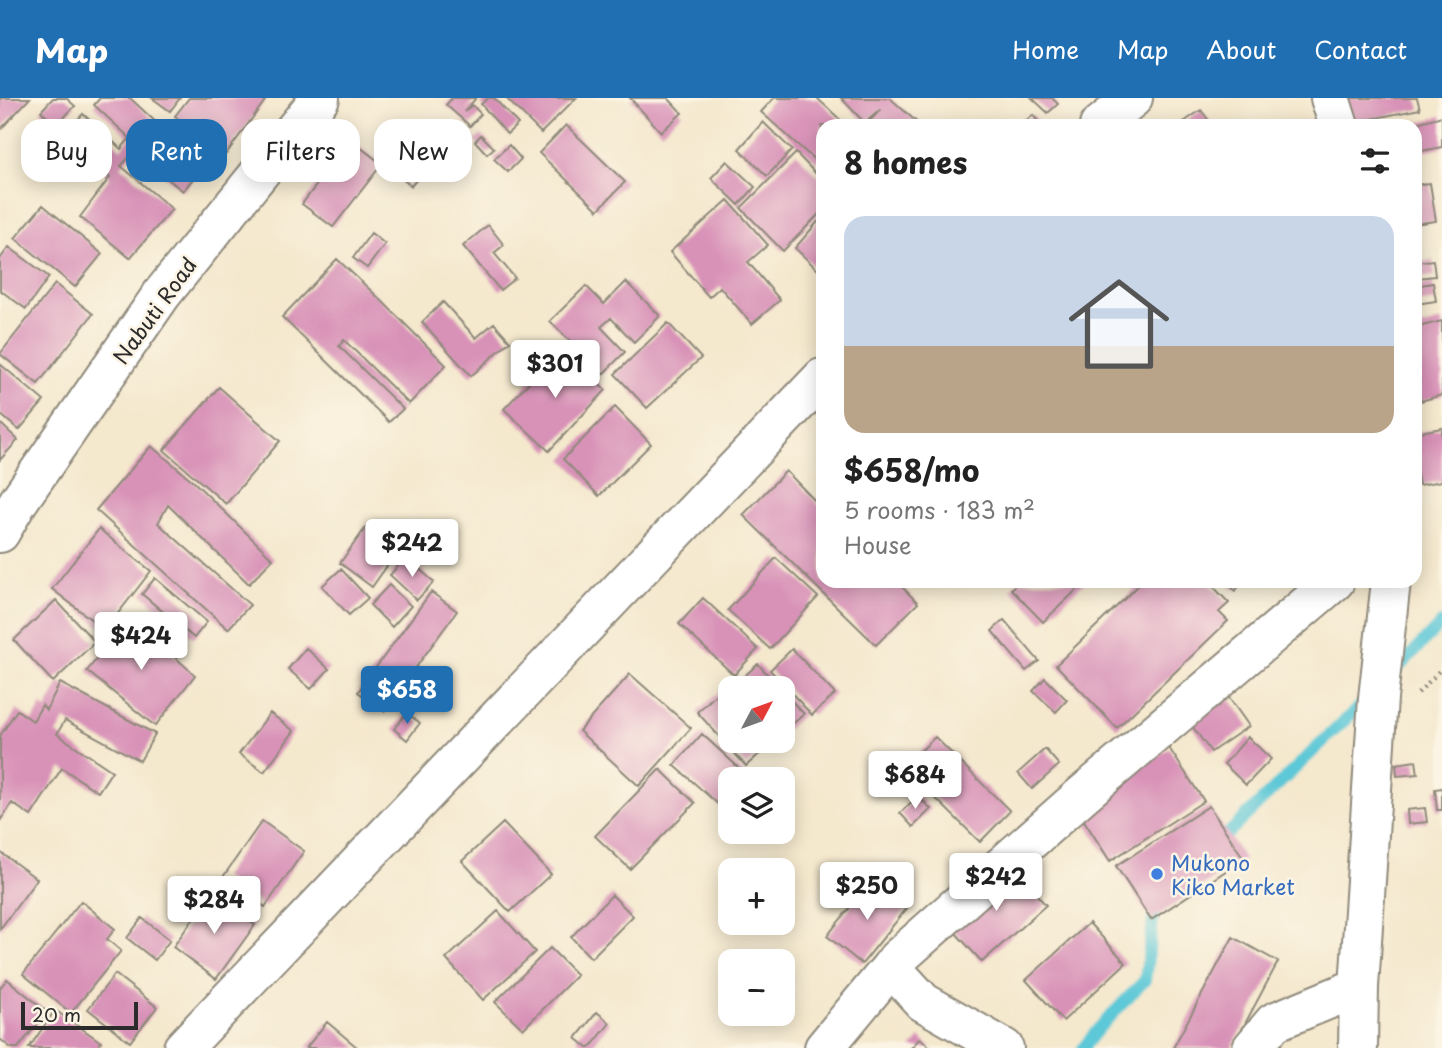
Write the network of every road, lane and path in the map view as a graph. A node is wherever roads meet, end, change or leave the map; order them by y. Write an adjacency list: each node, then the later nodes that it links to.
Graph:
1 (320, 98): 7 (street, Nabuti Road)
2 (1133, 98): 4 (street)
3 (1330, 98): 5 (street)
4 (1107, 119)
5 (1337, 119)
6 (816, 384): 12 (street)
7 (0, 533)
8 (1327, 588): 10 (street)
9 (1390, 588): 11 (street)
10 (891, 967): 13 (street); 14 (street)
11 (1359, 987): 15 (street); 16 (street)
12 (183, 1048)
13 (824, 1048)
14 (1004, 1048)
15 (1252, 1048)
16 (1358, 1048)

